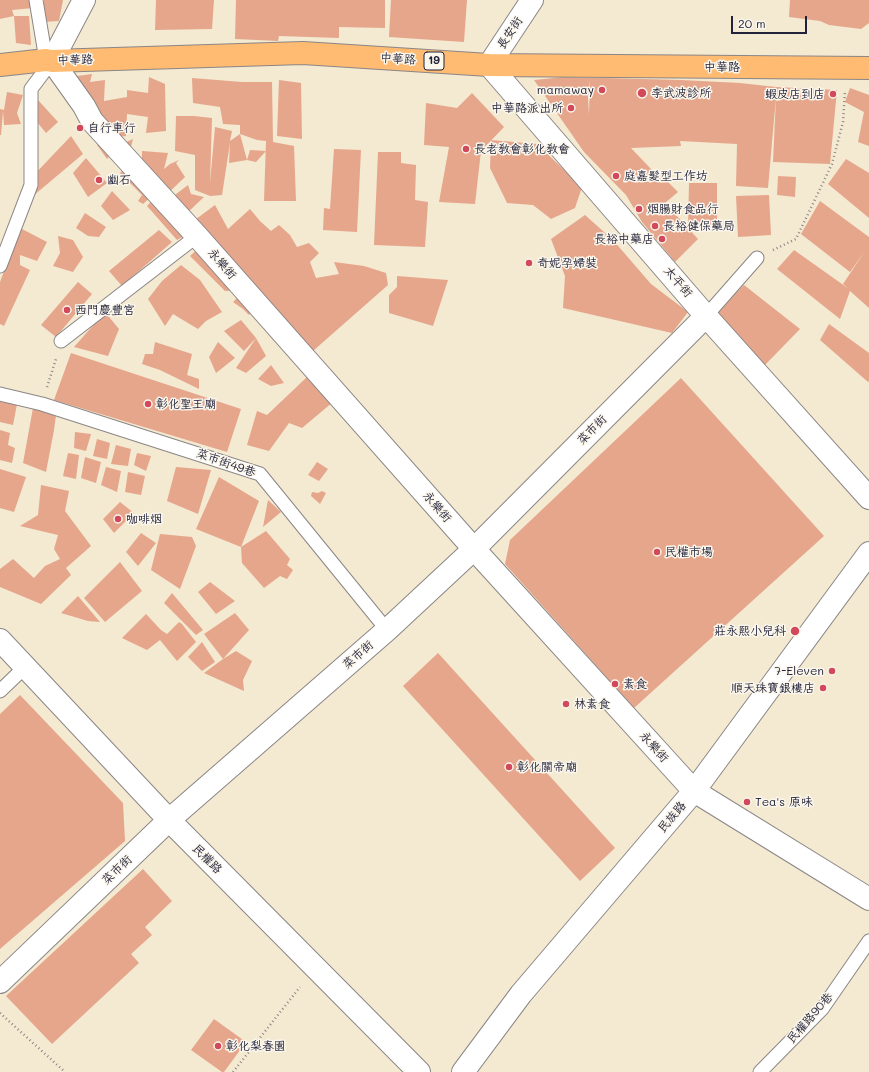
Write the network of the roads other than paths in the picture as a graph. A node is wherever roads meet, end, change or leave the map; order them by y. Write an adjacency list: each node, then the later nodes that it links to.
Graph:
1 (36, 0): 4 (lane)
2 (84, 0): 4 (street)
3 (532, 0): 6 (street, 長安街)
4 (49, 61): 5 (main road, 中華路 / 19); 6 (main road, 中華路 / 19); 8 (street, 永樂街); 10 (lane)
5 (0, 65)
6 (489, 65): 7 (main road, 中華路 / 19); 11 (street, 太平街)
7 (869, 68)
8 (197, 236): 12 (lane); 15 (street, 永樂街)
9 (756, 258): 11 (lane)
10 (0, 266)
11 (706, 316): 14 (street, 太平街); 15 (street, 菜市街)
12 (61, 341)
13 (0, 394): 17 (lane, 菜市街49巷)
14 (869, 498)
15 (474, 549): 17 (street, 菜市街); 21 (street, 永樂街)
16 (869, 553): 21 (street, 民族路)
17 (387, 630): 22 (street, 菜市街)
18 (0, 640): 19 (street, 民權路)
19 (25, 667): 20 (lane); 22 (street, 民權路)
20 (0, 691)
21 (694, 792): 23 (street, 永樂街); 27 (street, 民族路)
22 (169, 820): 25 (street, 菜市街); 26 (street, 民權路)
23 (869, 899)
24 (869, 941): 28 (lane, 民權路90巷)
25 (0, 982)
26 (419, 1072)
27 (463, 1072)
28 (760, 1072)

